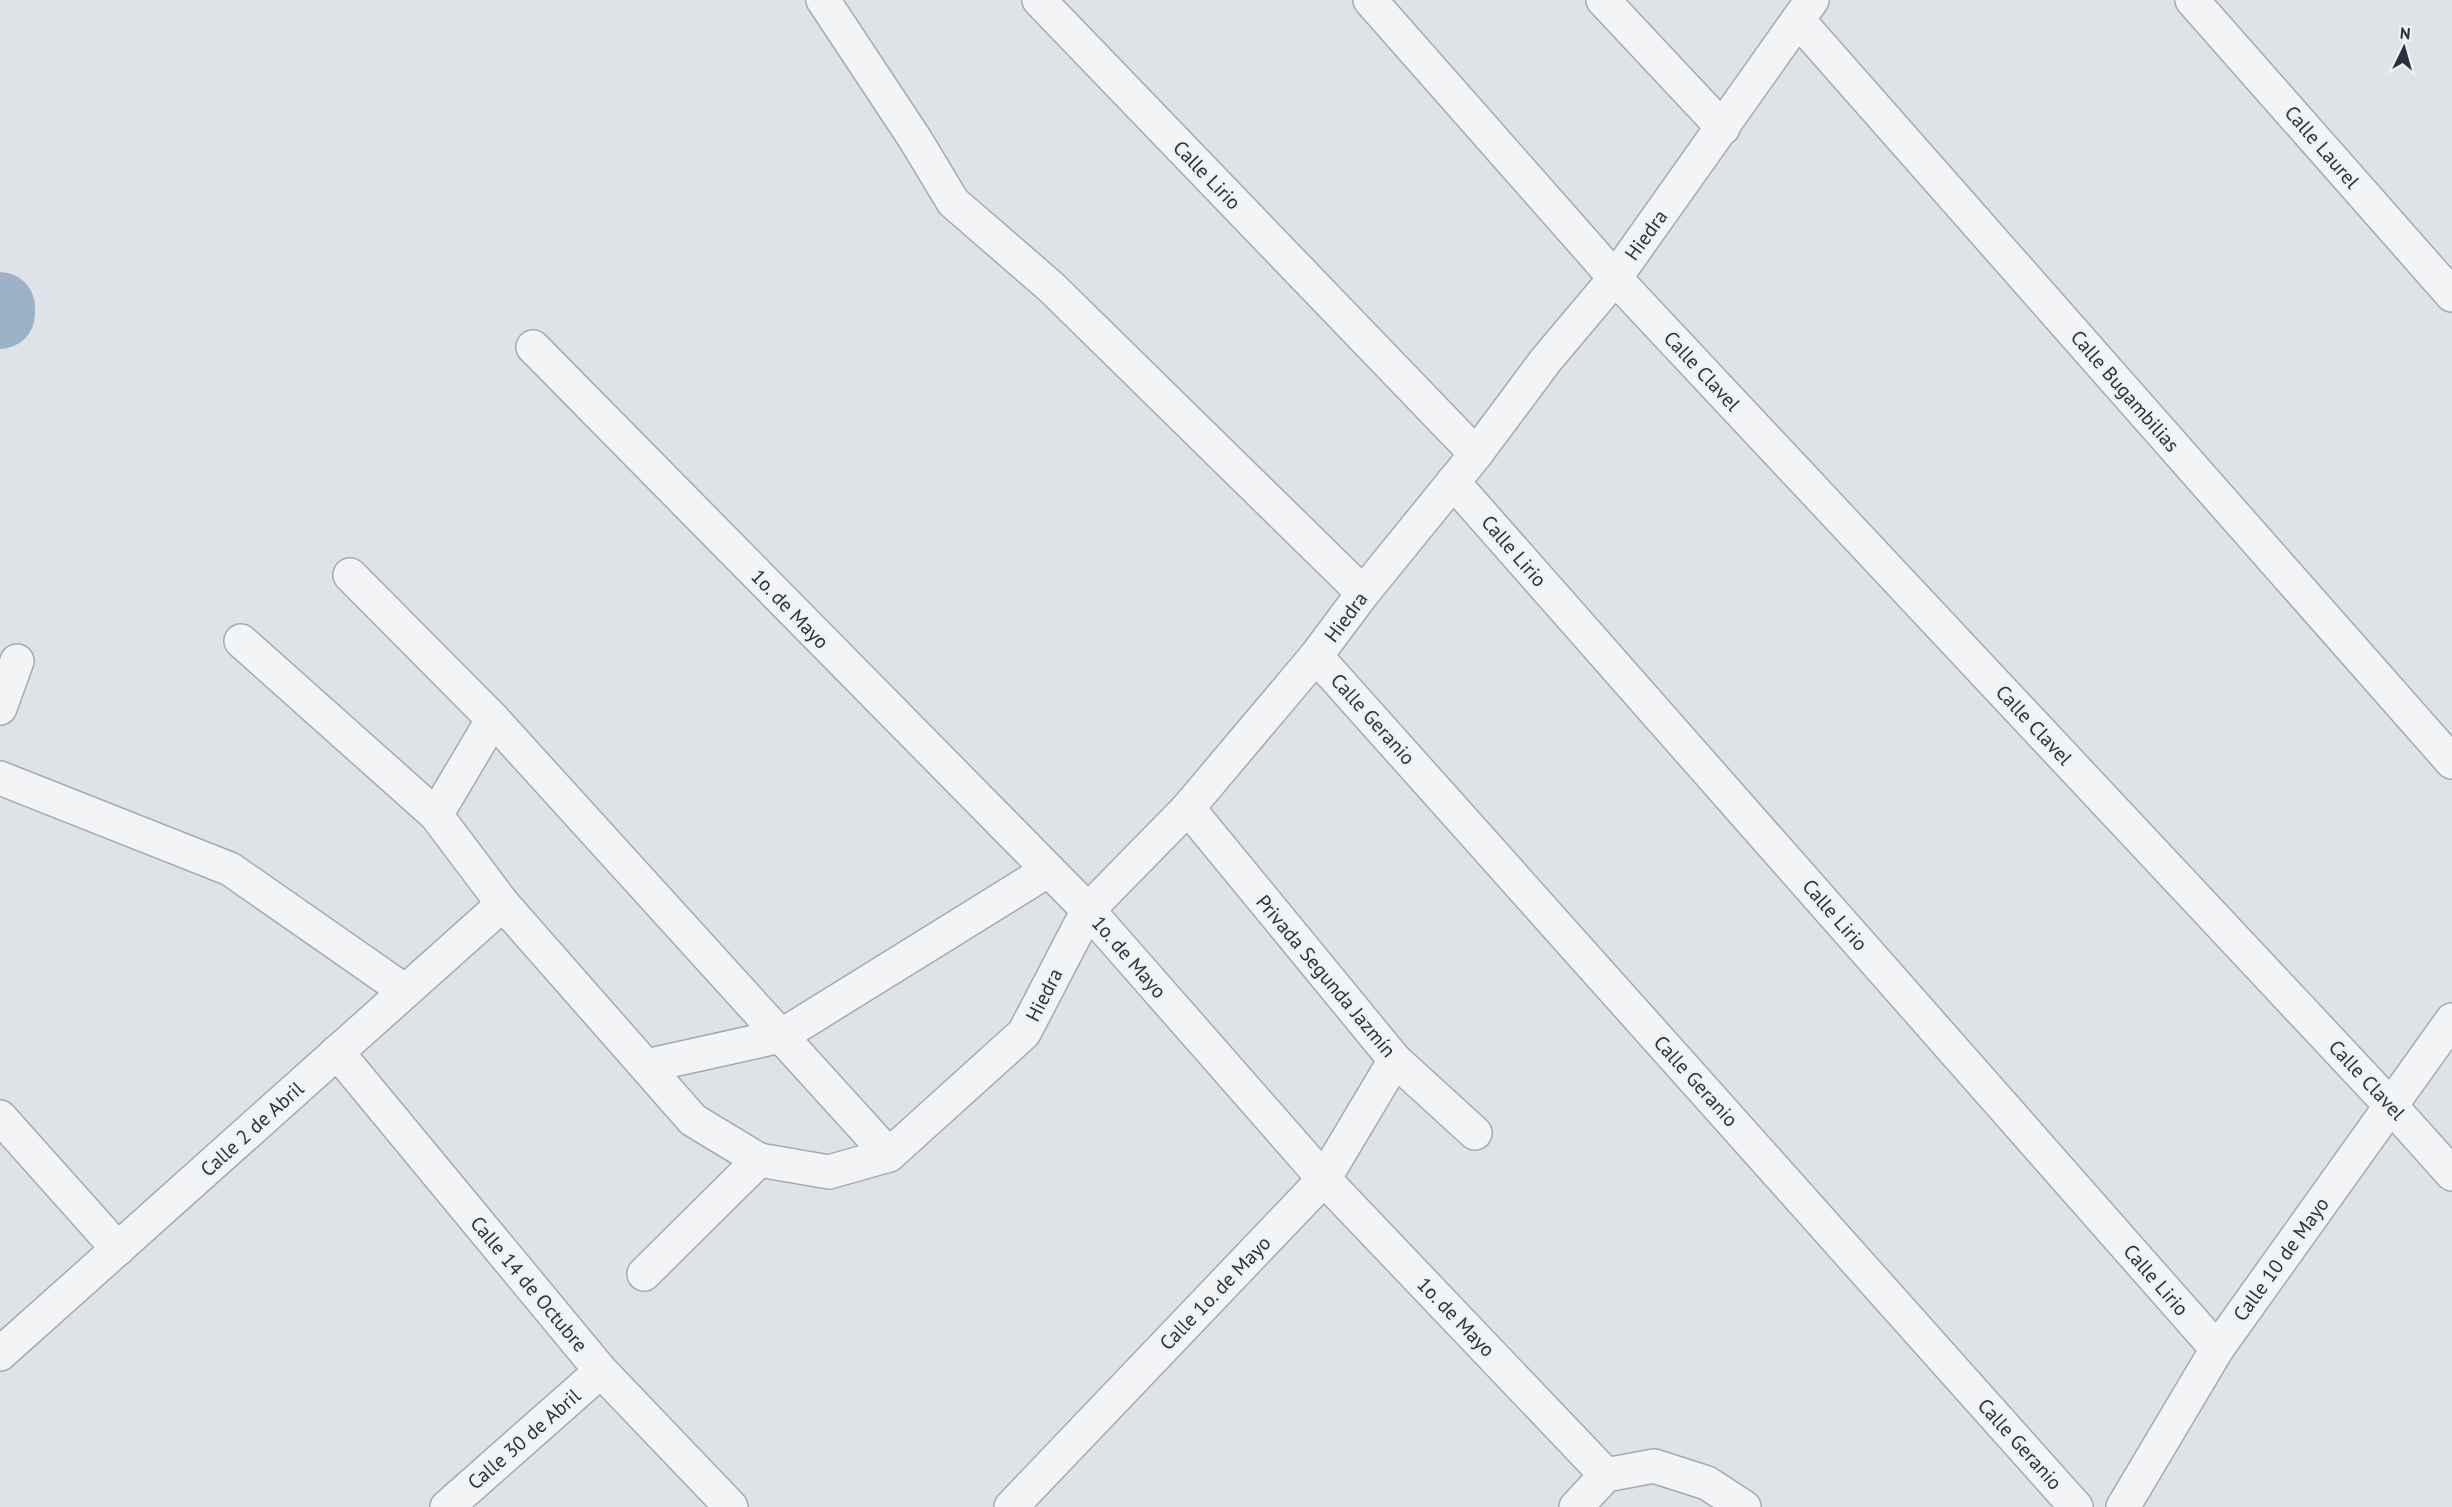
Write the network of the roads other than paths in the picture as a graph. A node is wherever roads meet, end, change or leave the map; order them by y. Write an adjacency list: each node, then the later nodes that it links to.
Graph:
1 (823, 0): 14 (street)
2 (1039, 0): 11 (street, Calle Lirio)
3 (1370, 0): 8 (street, Calle Clavel)
4 (1603, 0): 7 (street)
5 (2192, 0): 9 (street, Calle Laurel)
6 (1805, 10): 7 (street, Hiedra); 20 (street, Calle Bugambilias)
7 (1723, 128): 8 (street, Hiedra)
8 (1615, 278): 11 (street, Hiedra); 33 (street, Calle Clavel)
9 (2452, 295)
10 (533, 347): 24 (street, 1o. de Mayo)
11 (1476, 454): 12 (street, Hiedra)
12 (1453, 482): 14 (street, Hiedra); 42 (street, Calle Lirio)
13 (350, 575): 19 (street)
14 (1363, 593): 16 (street, Hiedra)
15 (242, 641): 23 (street)
16 (1316, 656): 22 (street, Hiedra); 51 (street, Calle Geranio)
17 (17, 662): 18 (street)
18 (0, 708)
19 (493, 719): 23 (street); 29 (street)
20 (2452, 762)
21 (0, 778): 27 (street)
22 (1188, 808): 26 (street, Hiedra); 31 (street, Privada Segunda Jazmín)
23 (436, 815): 25 (street)
24 (1047, 871): 26 (street, 1o. de Mayo); 29 (street)
25 (503, 904): 27 (street, Calle 2 de Abril); 32 (street)
26 (1088, 910): 36 (street, Hiedra); 39 (street, 1o. de Mayo)
27 (405, 991): 30 (street, Calle 2 de Abril)
28 (2452, 1020): 33 (street, Calle 10 de Mayo)
29 (781, 1036): 32 (street); 36 (street)
30 (337, 1052): 40 (street, Calle 2 de Abril); 44 (street, Calle 14 de Octubre)
31 (1395, 1060): 35 (street, Privada Segunda Jazmín); 39 (street, Calle 1o. de Mayo)
32 (646, 1066): 37 (street)
33 (2391, 1106): 38 (street, Calle Clavel); 42 (street, Calle 10 de Mayo)
34 (0, 1117): 40 (street)
35 (1475, 1133)
36 (889, 1155): 37 (street, Hiedra)
37 (759, 1160): 41 (street)
38 (2452, 1174)
39 (1324, 1179): 45 (street, 1o. de Mayo); 48 (street, Calle 1o. de Mayo)
40 (118, 1249): 43 (street, Calle 2 de Abril)
41 (644, 1274)
42 (2217, 1349): 52 (street, Calle 10 de Mayo)
43 (0, 1354)
44 (602, 1371): 46 (street, Calle 30 de Abril); 47 (street, Calle 14 de Octubre)
45 (1606, 1475): 49 (street); 50 (street)
46 (447, 1507)
47 (731, 1507)
48 (1011, 1507)
49 (1576, 1507)
50 (1744, 1507)
51 (2076, 1507)
52 (2123, 1507)

